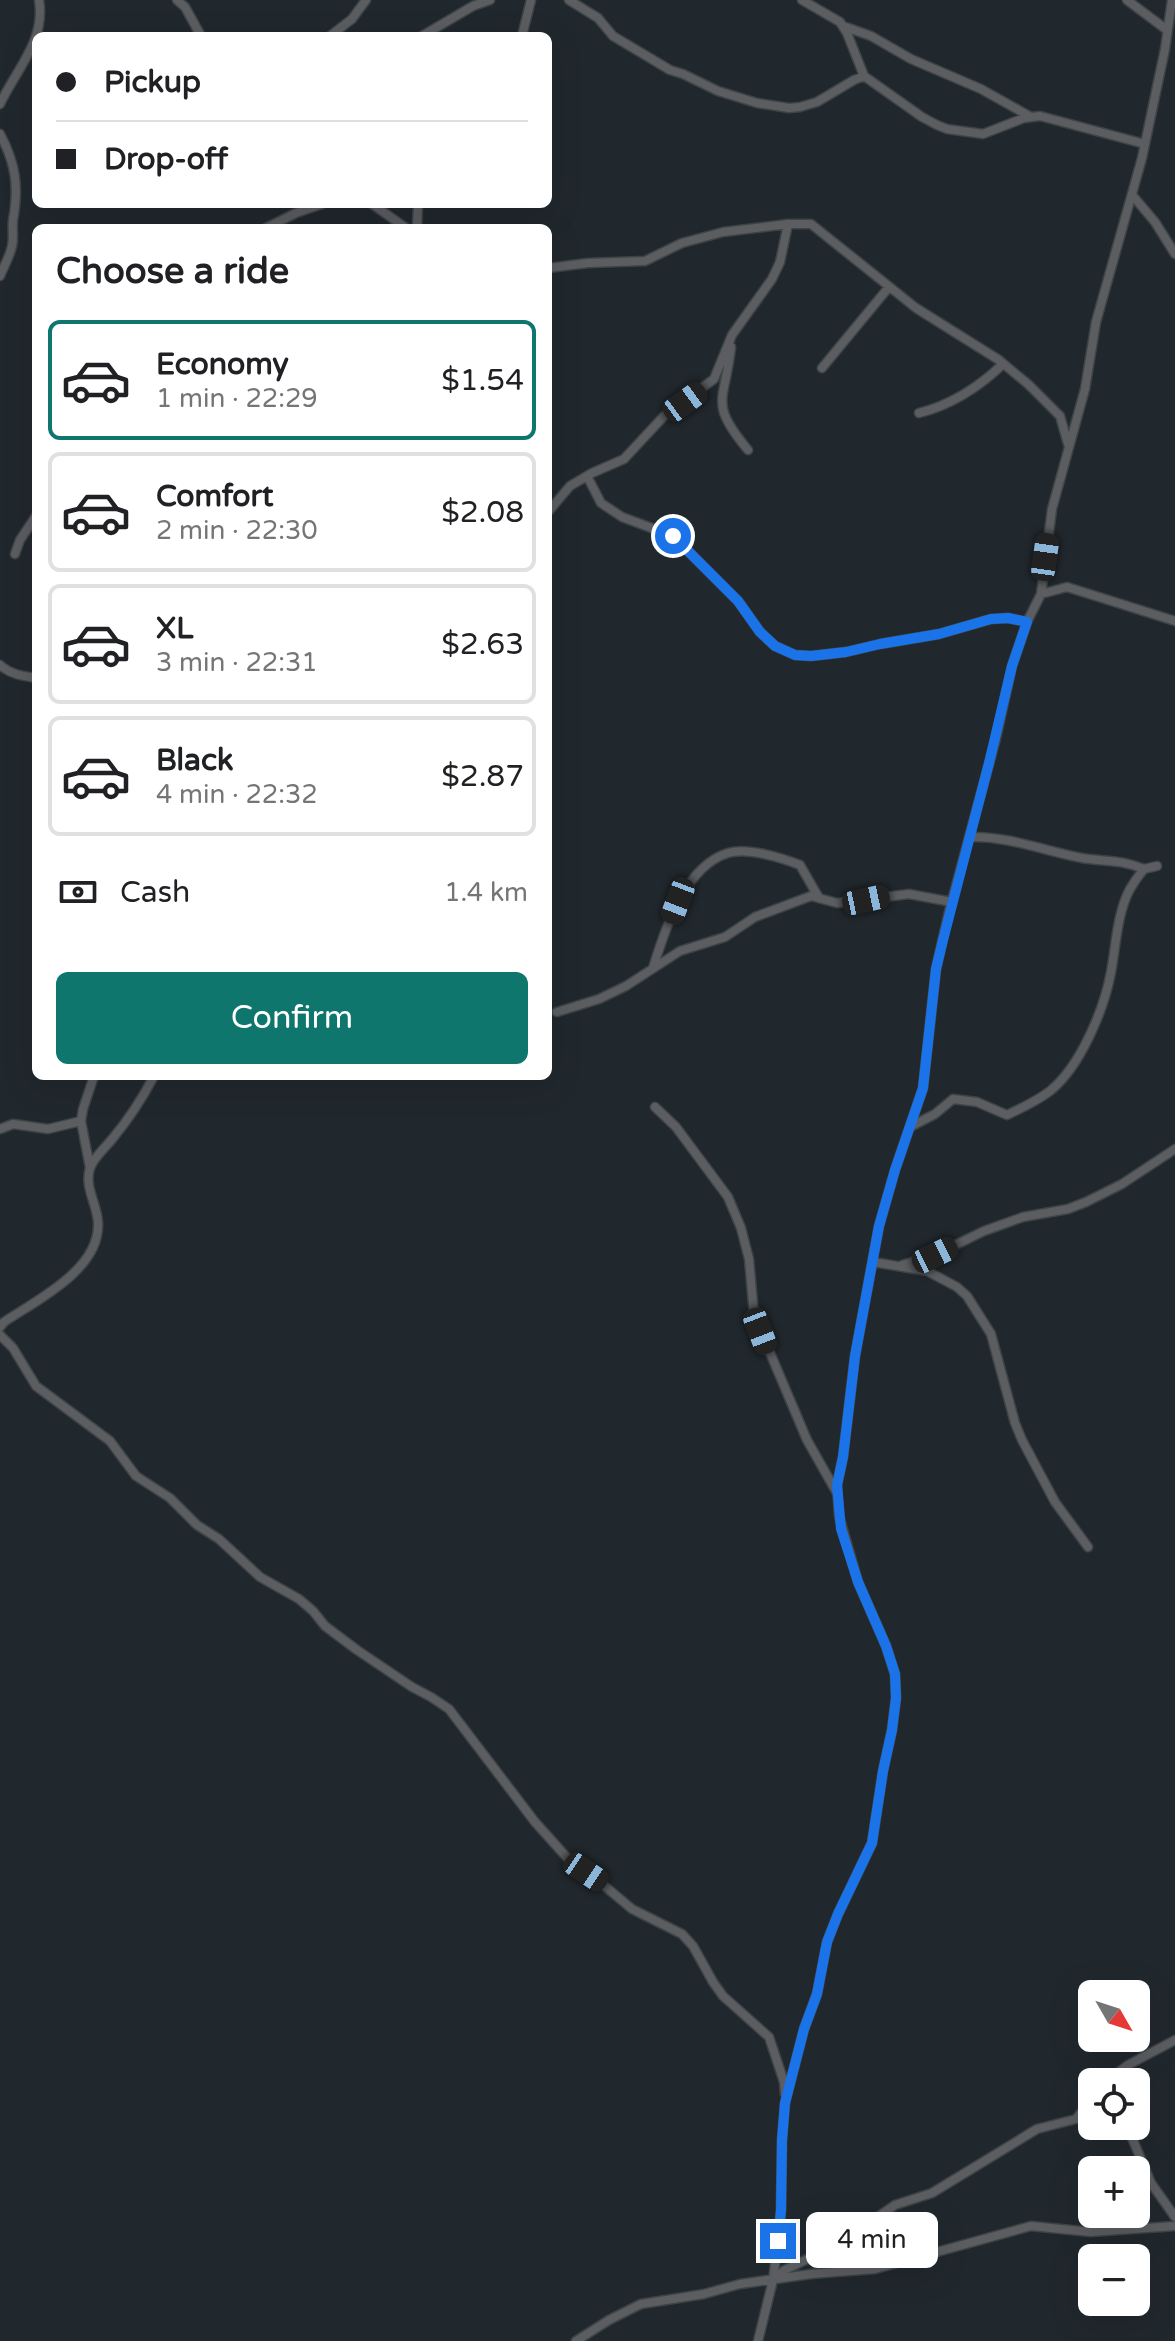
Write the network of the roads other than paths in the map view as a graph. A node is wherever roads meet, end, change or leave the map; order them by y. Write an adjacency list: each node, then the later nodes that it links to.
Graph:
1 (39, 0): 12 (street)
2 (177, 0): 13 (street)
3 (366, 0): 14 (street)
4 (490, 0): 15 (street)
5 (531, 0): 16 (street)
6 (569, 0): 20 (street)
7 (802, 0): 10 (street)
8 (1127, 0): 11 (street)
9 (1172, 0): 11 (street)
10 (843, 26): 20 (street); 22 (street)
11 (1167, 30): 18 (street)
12 (37, 32)
13 (199, 32)
14 (335, 32)
15 (432, 32)
16 (523, 32)
17 (1175, 42): 18 (street)
18 (1165, 49): 24 (street)
19 (32, 50): 21 (street)
20 (864, 76): 22 (street)
21 (0, 104)
22 (1032, 117): 24 (street)
23 (0, 134): 33 (street)
24 (1145, 144): 25 (street)
25 (1133, 196): 31 (street); 39 (street)
26 (310, 208): 28 (street)
27 (378, 208): 29 (street)
28 (273, 224)
29 (400, 224)
30 (788, 224): 32 (street); 34 (street); 35 (street)
31 (1175, 254)
32 (552, 268)
33 (0, 276)
34 (889, 287): 36 (street); 37 (street)
35 (732, 335): 40 (street); 41 (street)
36 (1003, 364): 38 (street); 39 (street)
37 (822, 368)
38 (919, 413)
39 (1068, 444): 45 (street)
40 (748, 450)
41 (587, 476): 42 (street); 47 (street)
42 (552, 507)
43 (32, 522): 44 (street)
44 (15, 554)
45 (1041, 594): 46 (street); 47 (street)
46 (1175, 621)
47 (1027, 622): 50 (street)
48 (0, 665): 49 (street)
49 (32, 678)
50 (970, 837): 52 (street); 54 (street)
51 (1157, 866): 52 (street)
52 (1144, 869): 61 (street)
53 (819, 898): 54 (street); 55 (street); 55 (street)
54 (952, 902): 61 (street)
55 (653, 969): 56 (street)
56 (557, 1012)
57 (93, 1080): 60 (street)
58 (151, 1080): 64 (street)
59 (655, 1107): 69 (street)
60 (81, 1121): 62 (street); 64 (street)
61 (910, 1127): 65 (street)
62 (0, 1129)
63 (1175, 1149): 66 (street)
64 (90, 1168): 67 (street)
65 (873, 1262): 66 (street); 69 (street)
66 (899, 1266): 70 (street)
67 (0, 1327)
68 (0, 1335): 73 (street)
69 (837, 1493): 73 (street)
70 (1088, 1547)
71 (1175, 2040): 72 (street)
72 (1125, 2068)
73 (785, 2103): 78 (street)
74 (1078, 2116): 78 (street)
75 (1133, 2140): 76 (street)
76 (1175, 2217)
77 (1175, 2226): 78 (street)
78 (773, 2280): 79 (street); 80 (street)
79 (576, 2341)
80 (758, 2341)

